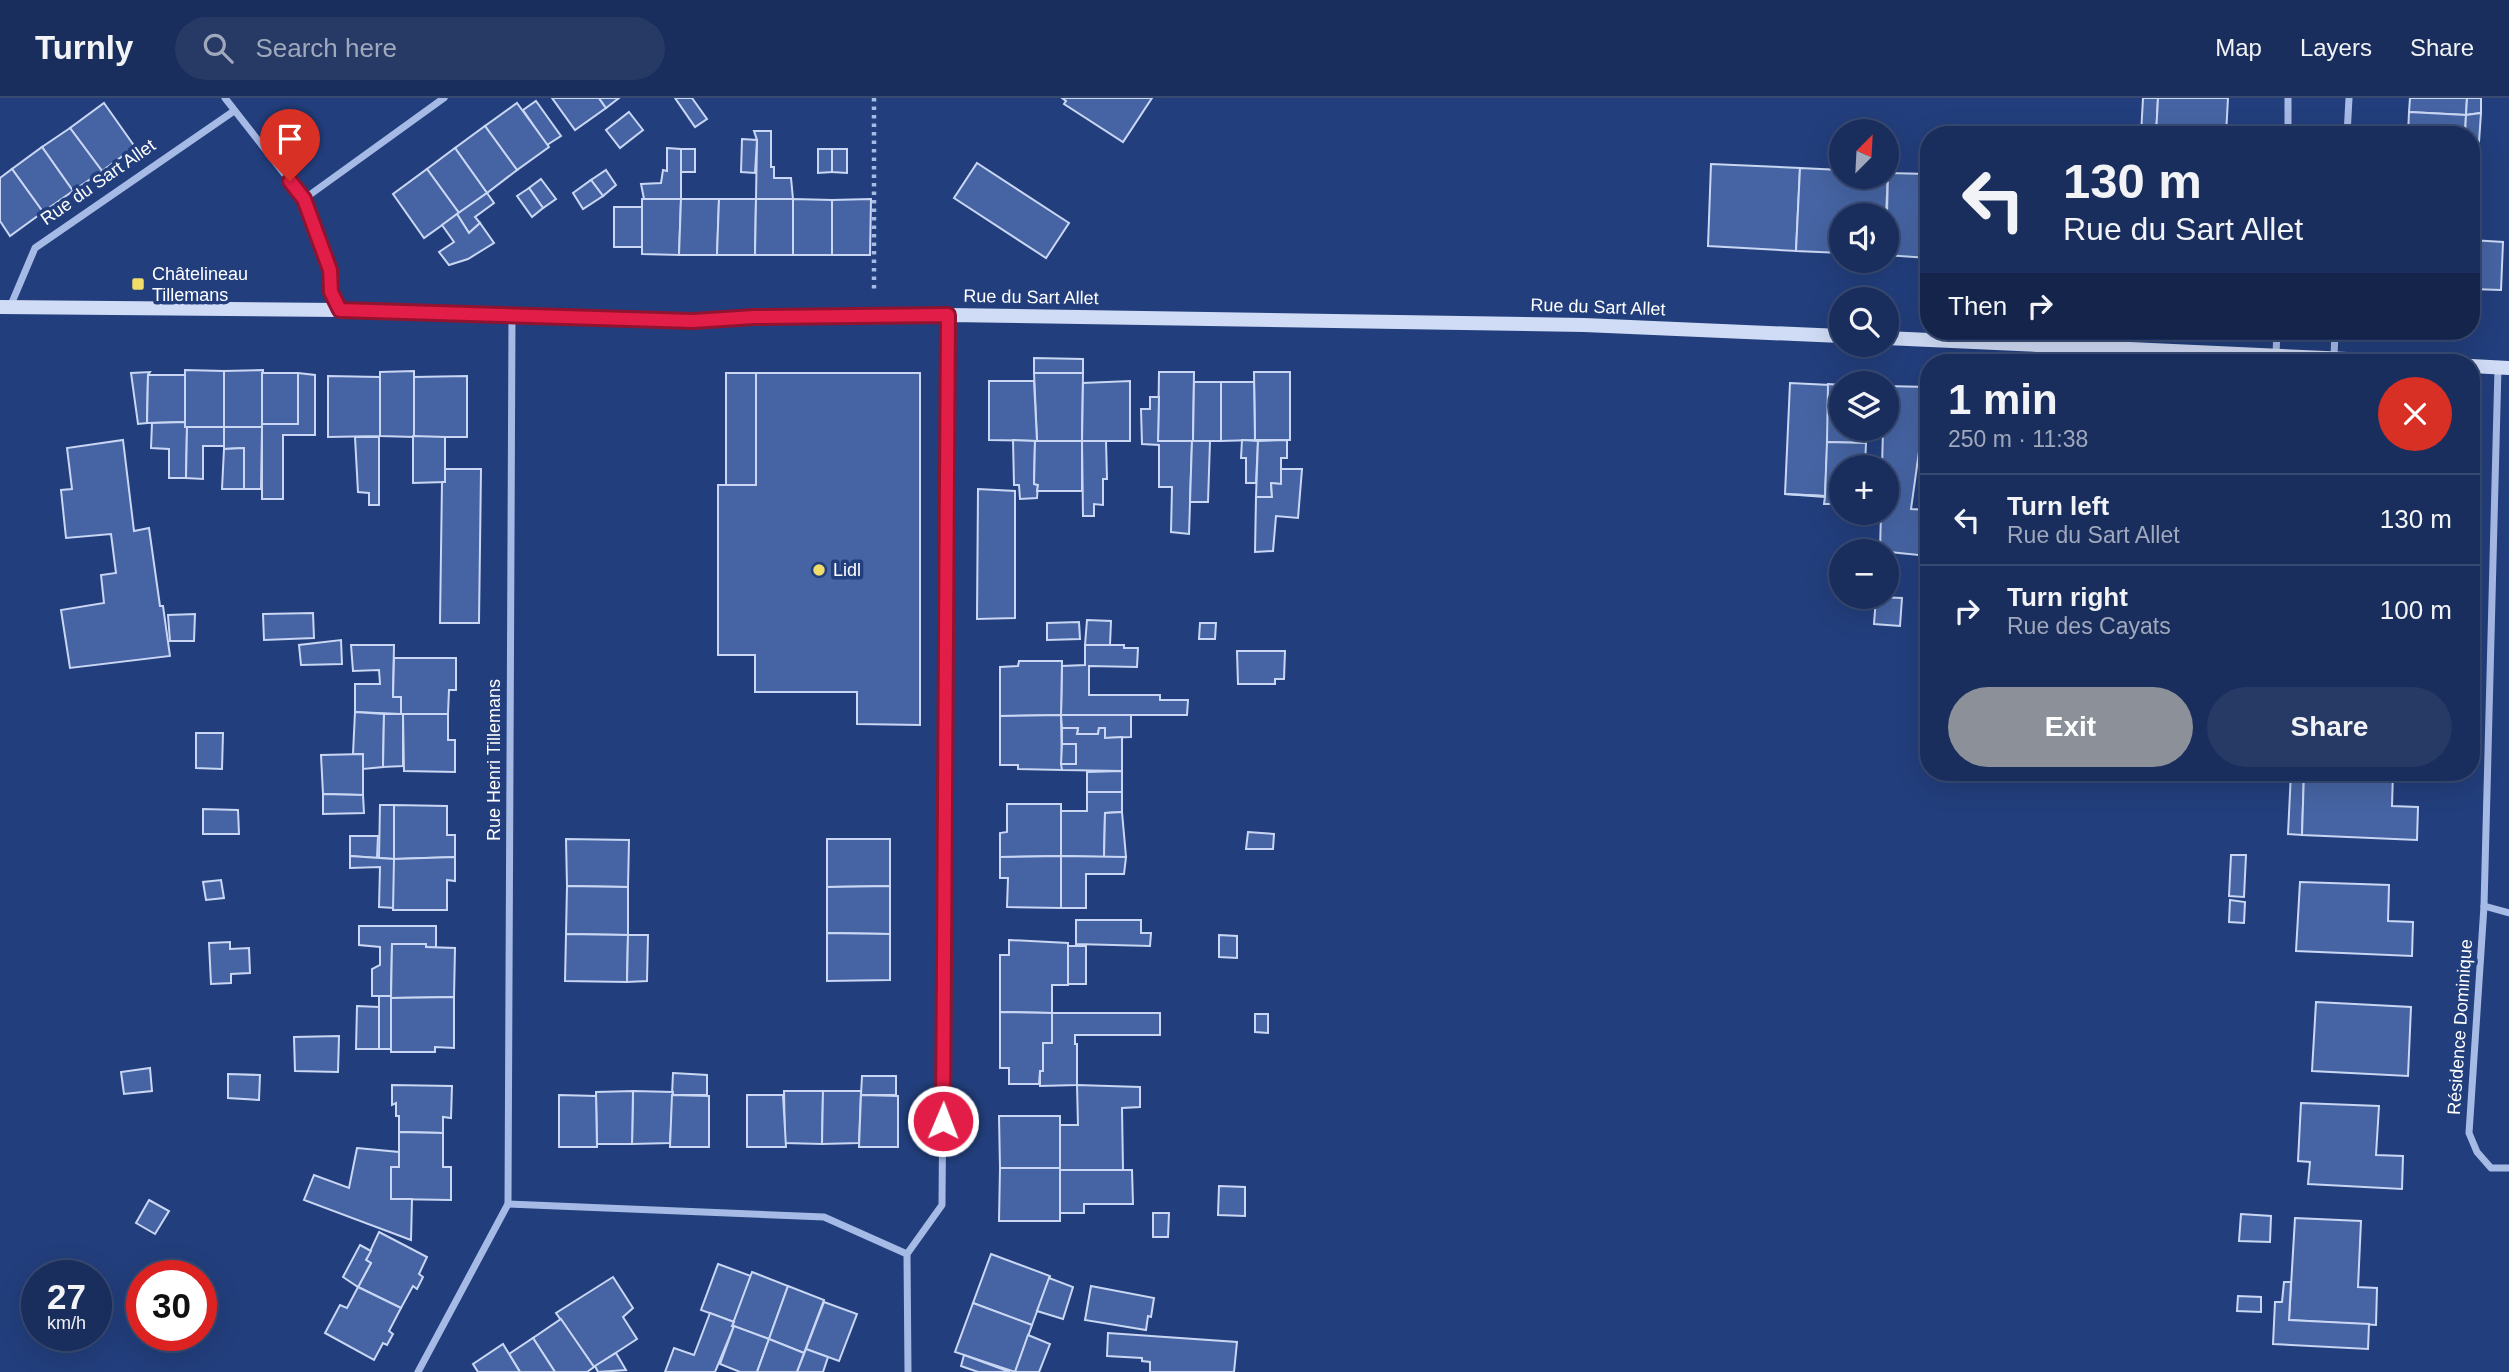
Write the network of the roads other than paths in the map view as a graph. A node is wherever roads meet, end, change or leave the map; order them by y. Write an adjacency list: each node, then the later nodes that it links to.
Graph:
1 (225, 98): 5 (street)
2 (444, 98): 8 (street)
3 (2288, 98): 6 (street)
4 (2349, 98): 7 (street)
5 (234, 111): 8 (street); 9 (street, Rue du Sart Allet)
6 (2288, 126)
7 (2347, 126)
8 (304, 199): 10 (street)
9 (5, 307): 10 (street, Rue du Sart Allet)
10 (340, 310): 12 (street, Rue du Sart Allet)
11 (948, 315): 12 (street, Rue du Sart Allet); 13 (street, Rue du Sart Allet); 25 (street)
12 (512, 316): 24 (street, Rue Henri Tillemans)
13 (1829, 335)
14 (1899, 339): 15 (street)
15 (1920, 339)
16 (1935, 340): 18 (street)
17 (2277, 340): 18 (street)
18 (2276, 354)
19 (2480, 366): 20 (street)
20 (2504, 367): 21 (street, Résidence Dominique)
21 (2484, 906): 22 (street); 23 (street, Résidence Dominique)
22 (2509, 913)
23 (2509, 1168)
24 (508, 1204): 25 (street); 26 (street, Rue Henri Tillemans)
25 (907, 1254): 27 (street)
26 (418, 1372)
27 (908, 1372)

